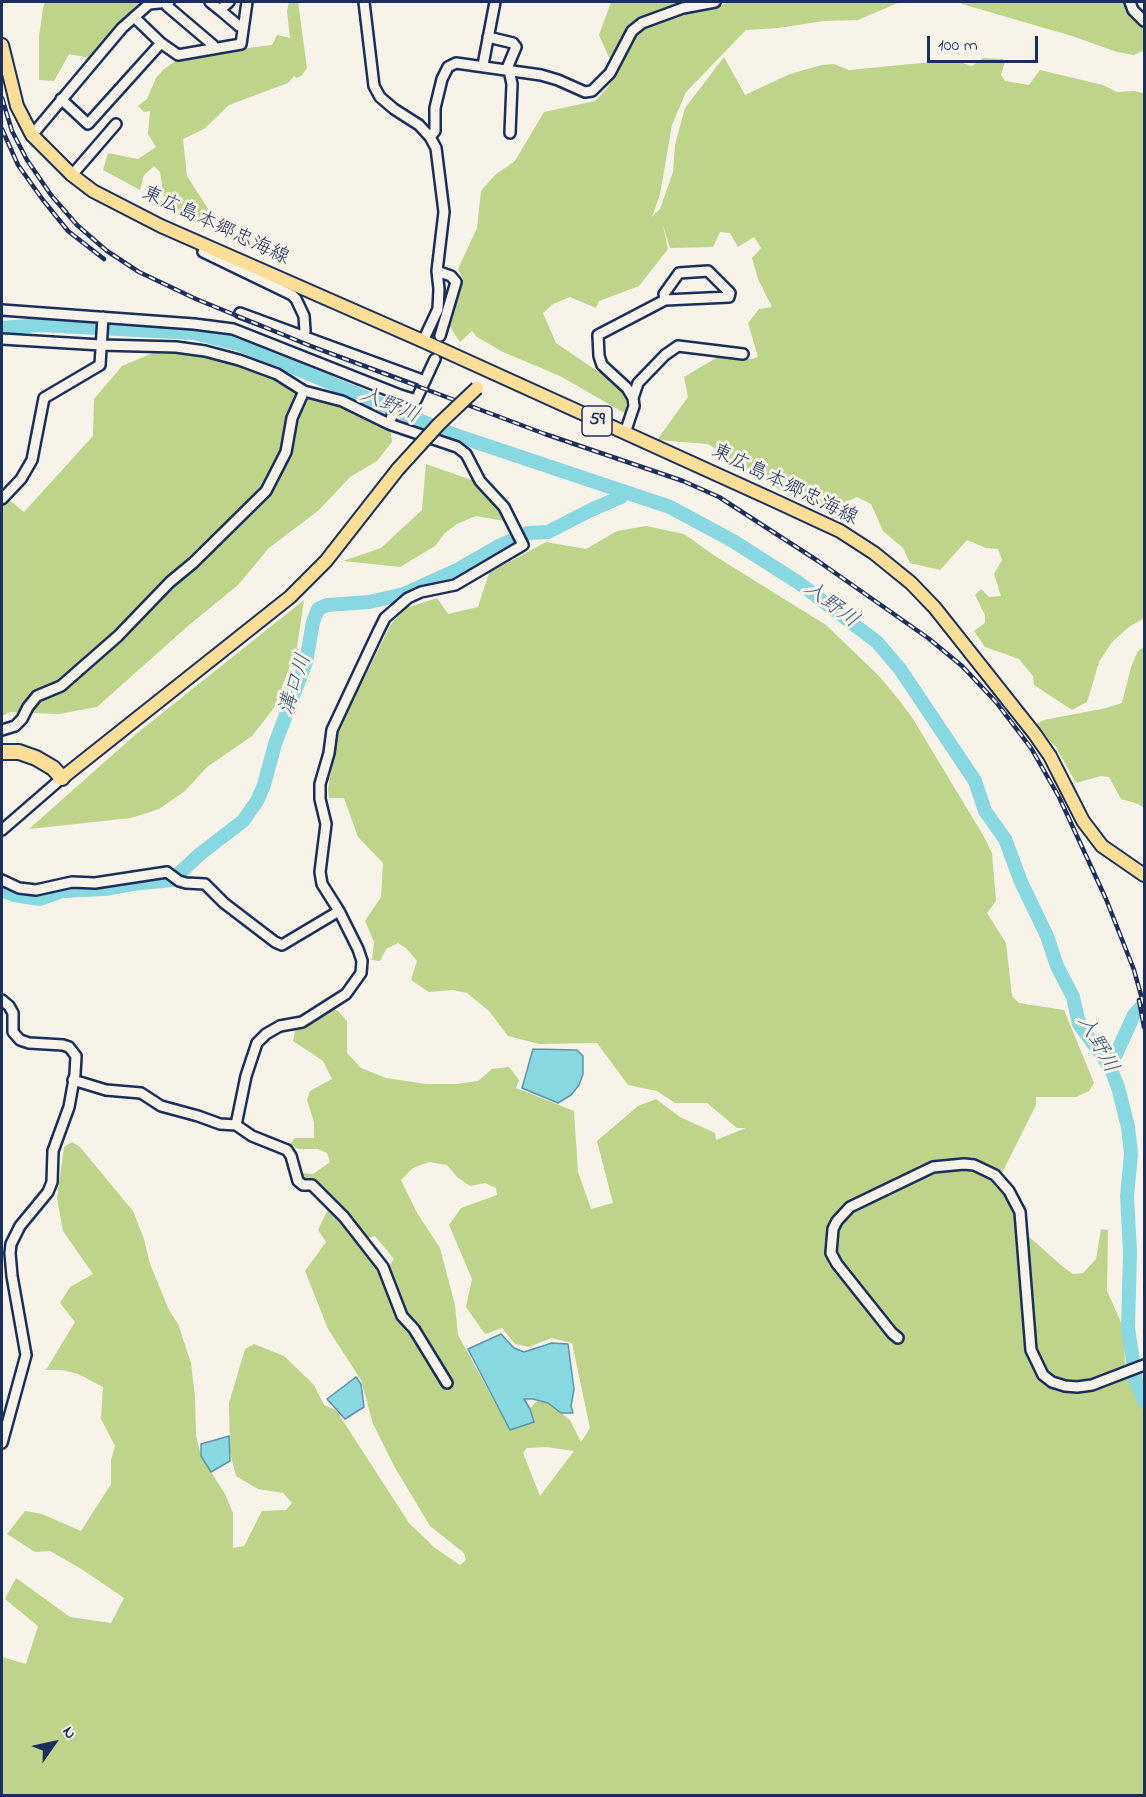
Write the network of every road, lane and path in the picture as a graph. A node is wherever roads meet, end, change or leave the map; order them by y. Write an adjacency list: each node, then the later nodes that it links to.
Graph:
1 (167, 2): 10 (street); 16 (street)
2 (210, 2): 9 (street)
3 (229, 2): 9 (street)
4 (247, 2): 12 (street)
5 (364, 2): 23 (street)
6 (495, 2): 13 (street)
7 (715, 2): 18 (street)
8 (1130, 2): 11 (street)
9 (220, 10): 12 (street)
10 (134, 17): 14 (street); 19 (street)
11 (1144, 21)
12 (243, 27): 16 (street)
13 (488, 37): 17 (street); 18 (street)
14 (162, 42): 16 (street); 19 (street)
15 (2, 45): 22 (main road, 東広島本郷忠海線 / 59)
16 (214, 49)
17 (483, 65): 18 (street); 23 (street)
18 (509, 70): 21 (street)
19 (61, 99): 22 (street)
20 (116, 124): 24 (street)
21 (510, 133)
22 (32, 135): 24 (main road, 東広島本郷忠海線 / 59)
23 (430, 137): 26 (street)
24 (72, 175): 25 (main road, 東広島本郷忠海線 / 59)
25 (205, 245): 32 (street); 34 (main road, 東広島本郷忠海線 / 59)
26 (436, 271): 31 (street); 34 (street)
27 (665, 300): 27 (street); 42 (street)
28 (2, 310): 30 (street)
29 (240, 312): 32 (street)
30 (102, 317): 35 (street); 41 (street)
31 (440, 336)
32 (303, 337): 39 (street)
33 (2, 339): 35 (street)
34 (423, 341): 38 (main road, 東広島本郷忠海線 / 59)
35 (101, 344): 40 (street); 45 (street)
36 (743, 354): 42 (street)
37 (435, 359): 39 (street)
38 (486, 369): 44 (main road, 東広島本郷忠海線 / 59); 48 (main road, bridge)
39 (425, 381): 41 (street)
40 (304, 391): 43 (street); 46 (street)
41 (399, 398): 43 (street)
42 (633, 398): 44 (street)
43 (390, 422): 52 (street)
44 (625, 433): 50 (main road, 東広島本郷忠海線 / 59)
45 (2, 499)
46 (2, 730)
47 (2, 752): 48 (highway)
48 (63, 778): 49 (street)
49 (2, 830)
50 (1144, 875)
51 (2, 880): 52 (street)
52 (339, 911): 55 (street)
53 (2, 1000): 54 (street)
54 (73, 1080): 55 (street); 56 (street)
55 (236, 1125): 59 (street)
56 (6, 1255): 60 (street)
57 (898, 1338): 58 (street)
58 (1144, 1365)
59 (447, 1383)
60 (2, 1443)

